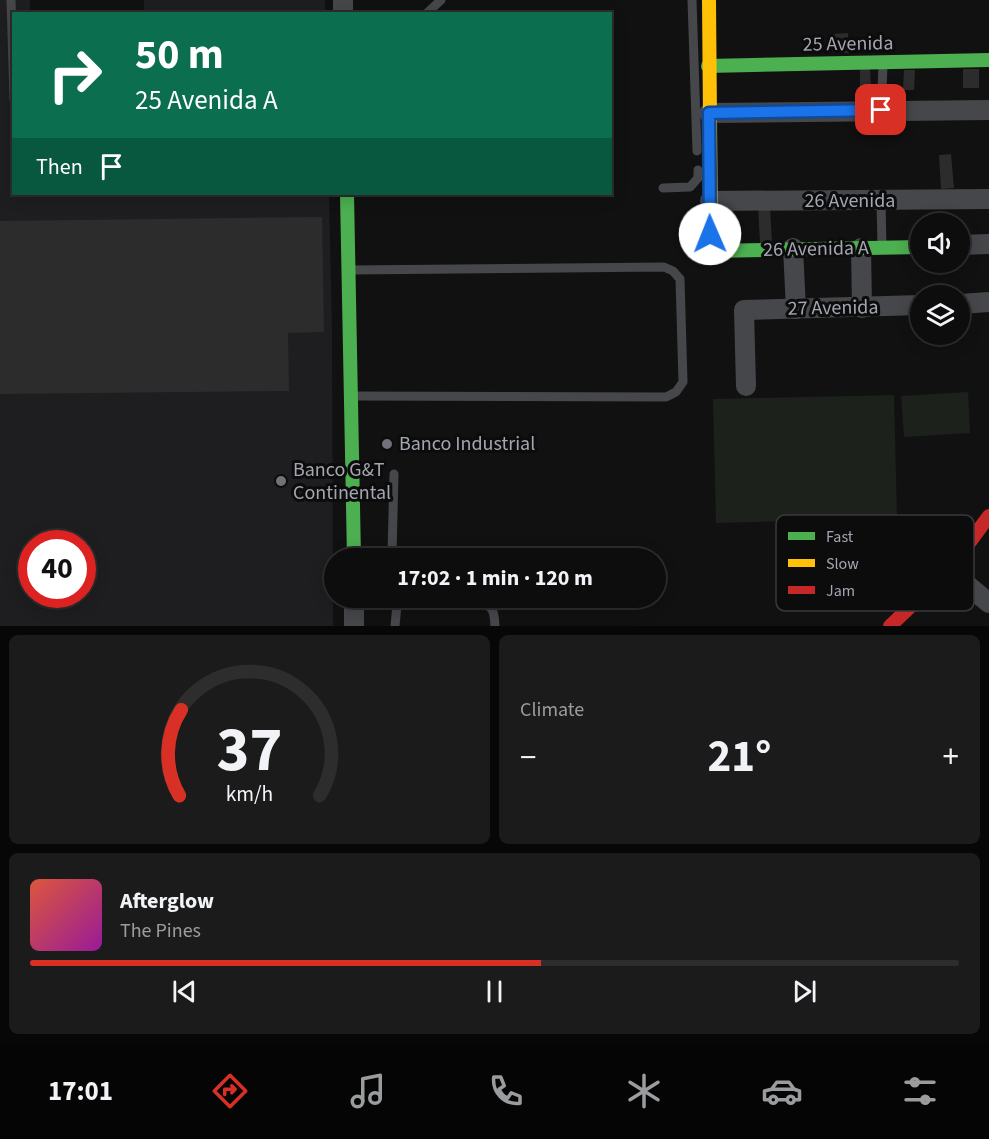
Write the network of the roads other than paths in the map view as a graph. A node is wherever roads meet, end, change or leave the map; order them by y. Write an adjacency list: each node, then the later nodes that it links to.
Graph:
1 (10, 0): 6 (lane)
2 (441, 0): 5 (lane)
3 (692, 0): 14 (lane)
4 (709, 0): 10 (street)
5 (428, 12)
6 (12, 34): 7 (lane)
7 (0, 35)
8 (989, 60): 9 (street, 25 Avenida)
9 (884, 63): 10 (street, 25 Avenida); 11 (lane)
10 (708, 66): 13 (street)
11 (881, 110): 12 (street); 13 (street)
12 (989, 110)
13 (709, 113): 17 (street)
14 (663, 188)
15 (347, 195): 25 (street)
16 (989, 199): 18 (street, 26 Avenida)
17 (710, 201): 18 (street, 26 Avenida); 22 (street, 26 Avenida A)
18 (881, 201): 24 (lane)
19 (989, 244): 20 (street)
20 (970, 245)
21 (910, 247): 24 (street, 26 Avenida A)
22 (793, 248): 23 (street, 26 Avenida A); 30 (street)
23 (861, 248): 24 (street, 26 Avenida A); 29 (street)
24 (882, 248)
25 (348, 270): 32 (street); 32 (lane)
26 (989, 302): 27 (street)
27 (970, 303)
28 (910, 306): 29 (street, 27 Avenida)
29 (862, 308): 30 (street, 27 Avenida)
30 (796, 309): 31 (street, 27 Avenida)
31 (746, 386)
32 (352, 396): 36 (street)
33 (394, 474): 37 (lane)
34 (989, 516): 35 (street)
35 (974, 536)
36 (354, 548)
37 (392, 548)
38 (974, 591): 39 (street)
39 (989, 603)
40 (354, 608): 42 (street)
41 (906, 611): 45 (street)
42 (354, 626)
43 (396, 626): 44 (lane)
44 (495, 626)
45 (890, 626)

